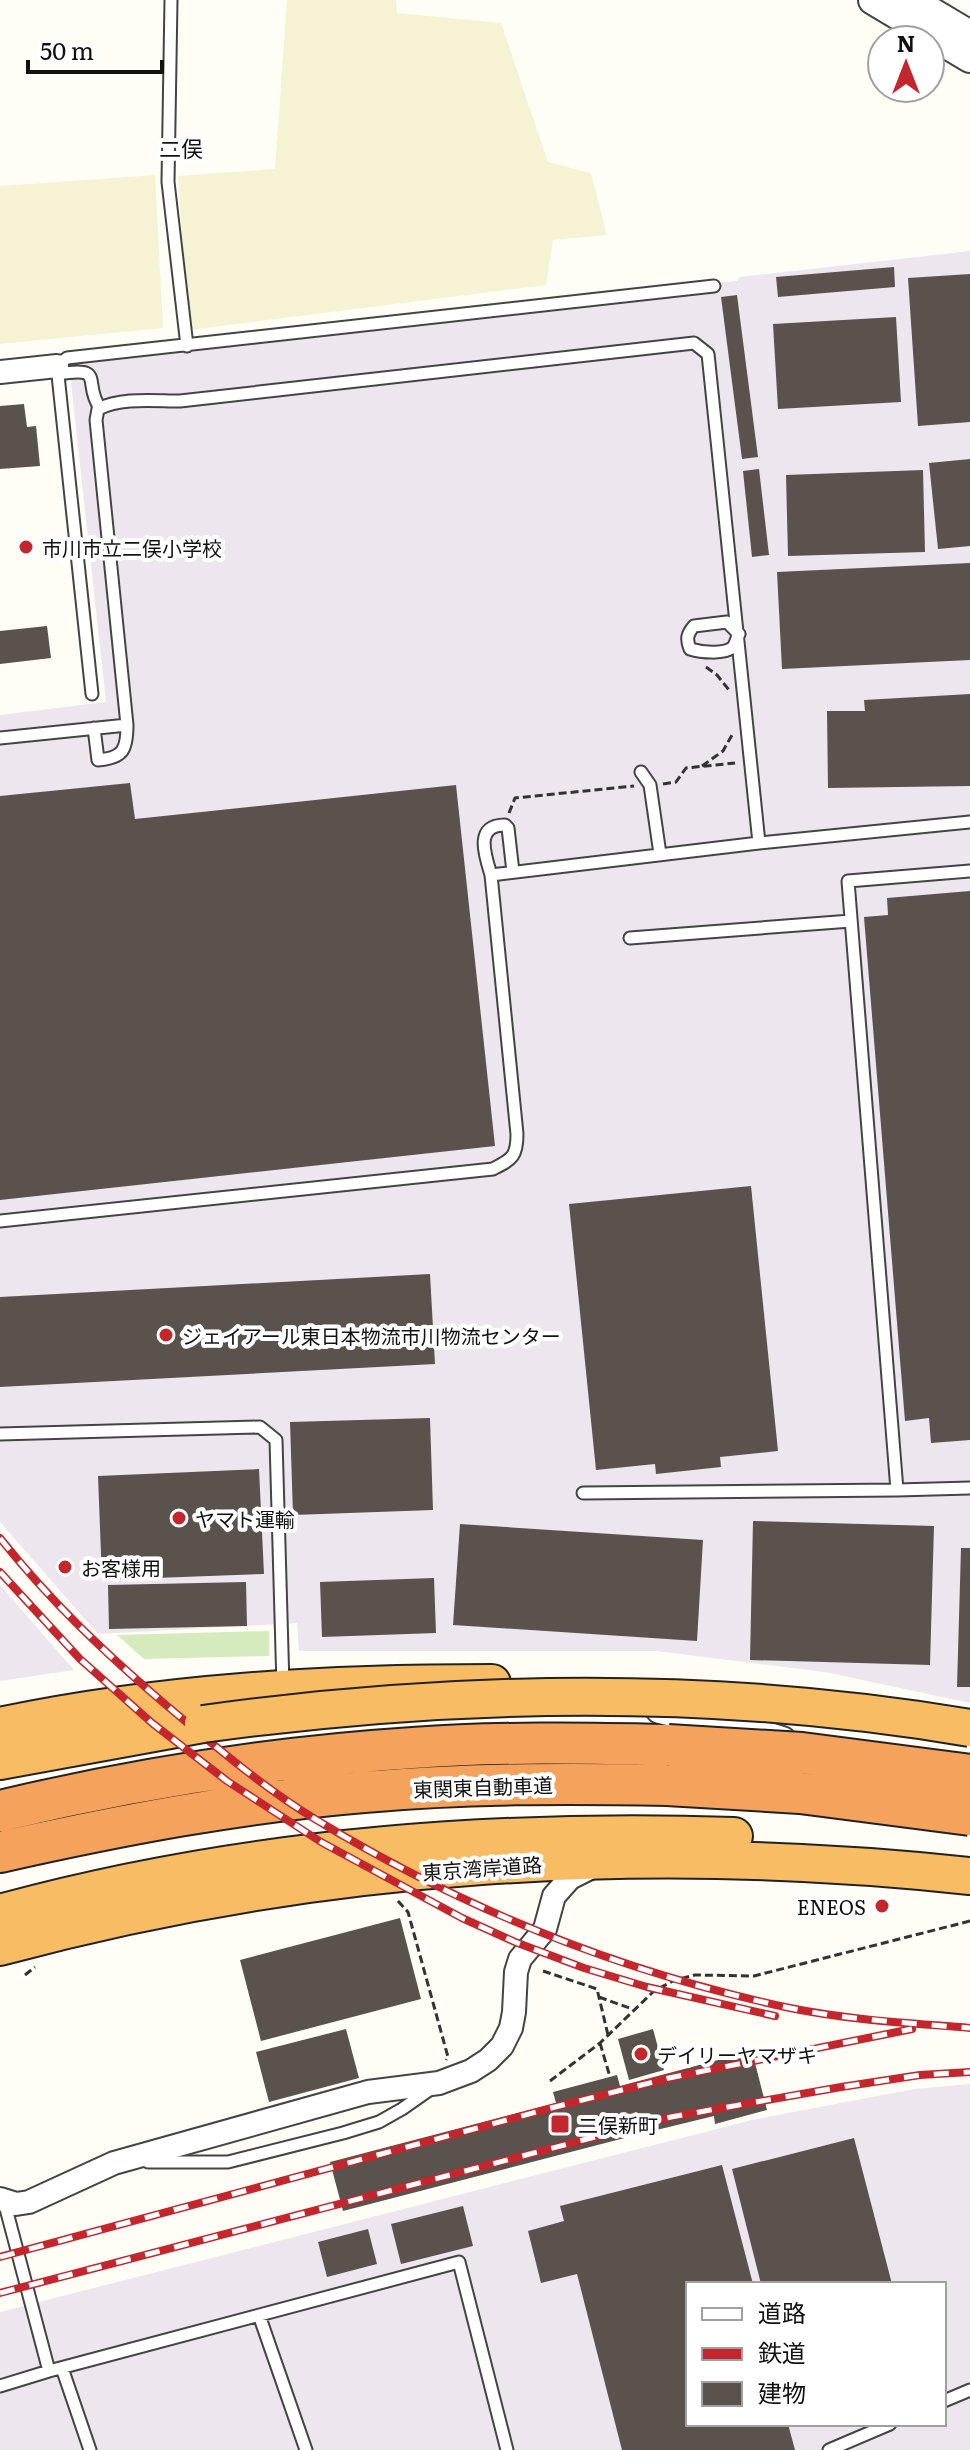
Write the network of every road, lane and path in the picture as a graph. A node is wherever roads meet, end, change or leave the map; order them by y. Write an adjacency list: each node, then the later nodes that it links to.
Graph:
1 (171, 0): 7 (lane)
2 (873, 0): 5 (street)
3 (911, 0): 4 (street)
4 (970, 35)
5 (970, 58)
6 (714, 286): 7 (lane)
7 (187, 346): 8 (lane)
8 (57, 370): 9 (street); 10 (lane); 12 (lane)
9 (0, 372)
10 (100, 408): 15 (lane); 25 (lane)
11 (698, 665): 13 (path)
12 (92, 694)
13 (735, 701)
14 (737, 723): 19 (path)
15 (127, 725): 16 (lane); 16 (lane)
16 (94, 728): 17 (lane)
17 (0, 738)
18 (741, 762): 19 (path)
19 (702, 766): 21 (path)
20 (641, 772): 26 (lane)
21 (663, 784)
22 (634, 786): 23 (path)
23 (510, 813)
24 (970, 822): 25 (lane)
25 (759, 843): 26 (lane)
26 (660, 854): 28 (lane)
27 (970, 871): 30 (lane)
28 (513, 872): 29 (lane); 29 (lane)
29 (491, 875): 32 (lane)
30 (851, 921): 31 (lane); 35 (lane)
31 (630, 938)
32 (0, 1221)
33 (0, 1434): 38 (lane)
34 (970, 1488): 35 (lane)
35 (897, 1490): 36 (lane)
36 (583, 1493)
37 (534, 1684): 38 (highway); 41 (highway); 47 (street)
38 (284, 1688): 39 (highway)
39 (0, 1726)
40 (970, 1728): 42 (highway, bridge)
41 (970, 1742)
42 (0, 1761)
43 (206, 1771): 44 (highway, 東関東自動車道, bridge); 45 (highway); 46 (highway, 東関東自動車道)
44 (970, 1775)
45 (0, 1789)
46 (0, 1811)
47 (962, 1818): 48 (highway, 東関東自動車道, bridge)
48 (103, 1830): 49 (highway, 東関東自動車道); 52 (highway)
49 (0, 1852)
50 (970, 1859): 55 (highway, 東京湾岸道路)
51 (605, 1860): 53 (highway, 東京湾岸道路); 57 (highway, 東京湾岸道路); 65 (street)
52 (0, 1870)
53 (970, 1876)
54 (391, 1893): 65 (path)
55 (0, 1913)
56 (970, 1921): 62 (path)
57 (0, 1947)
58 (37, 1964): 60 (path)
59 (543, 1971): 61 (path)
60 (25, 1975)
61 (599, 1997): 62 (path); 63 (path)
62 (632, 2009): 63 (path)
63 (608, 2035): 64 (path)
64 (600, 2043): 66 (path); 67 (path)
65 (442, 2073): 68 (street); 68 (lane)
66 (610, 2077)
67 (550, 2081)
68 (114, 2163): 69 (street)
69 (2, 2200): 71 (lane)
70 (259, 2315): 71 (lane); 77 (lane); 78 (lane)
71 (56, 2369): 72 (lane); 76 (lane)
72 (0, 2386)
73 (970, 2390): 74 (lane)
74 (946, 2400)
75 (885, 2426): 79 (lane)
76 (90, 2450)
77 (306, 2450)
78 (507, 2450)
79 (829, 2450)

